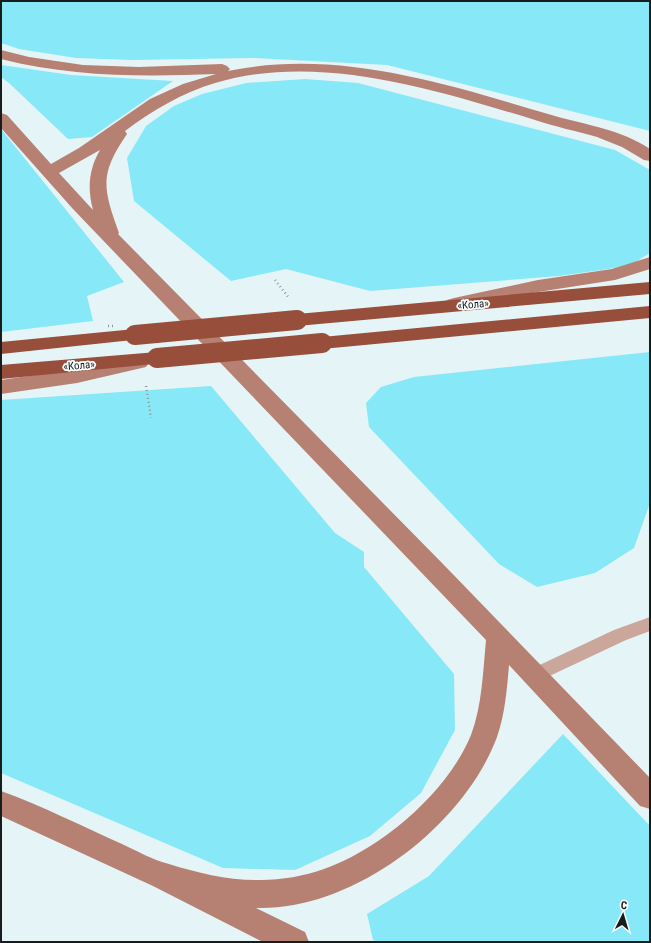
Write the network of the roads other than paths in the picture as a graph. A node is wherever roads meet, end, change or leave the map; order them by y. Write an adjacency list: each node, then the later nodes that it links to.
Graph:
1 (1, 54): 2 (main road)
2 (353, 72): 3 (main road); 5 (main road)
3 (540, 117): 6 (main road); 7 (main road)
4 (1, 118): 8 (main road)
5 (130, 120): 8 (main road); 9 (main road)
6 (650, 143)
7 (650, 156)
8 (49, 172): 9 (main road)
9 (111, 236): 19 (main road)
10 (650, 263): 12 (main road)
11 (650, 288): 12 (highway, «Кола»)
12 (446, 306): 14 (highway, «Кола», bridge)
13 (650, 312): 15 (highway, «Кола», bridge)
14 (1, 348)
15 (156, 358): 16 (highway, «Кола»); 17 (main road)
16 (1, 372)
17 (1, 387)
18 (650, 624): 20 (lane)
19 (499, 637): 20 (main road); 23 (main road)
20 (535, 675): 21 (main road)
21 (650, 797)
22 (1, 803): 23 (main road)
23 (163, 876): 24 (main road)
24 (294, 942)

